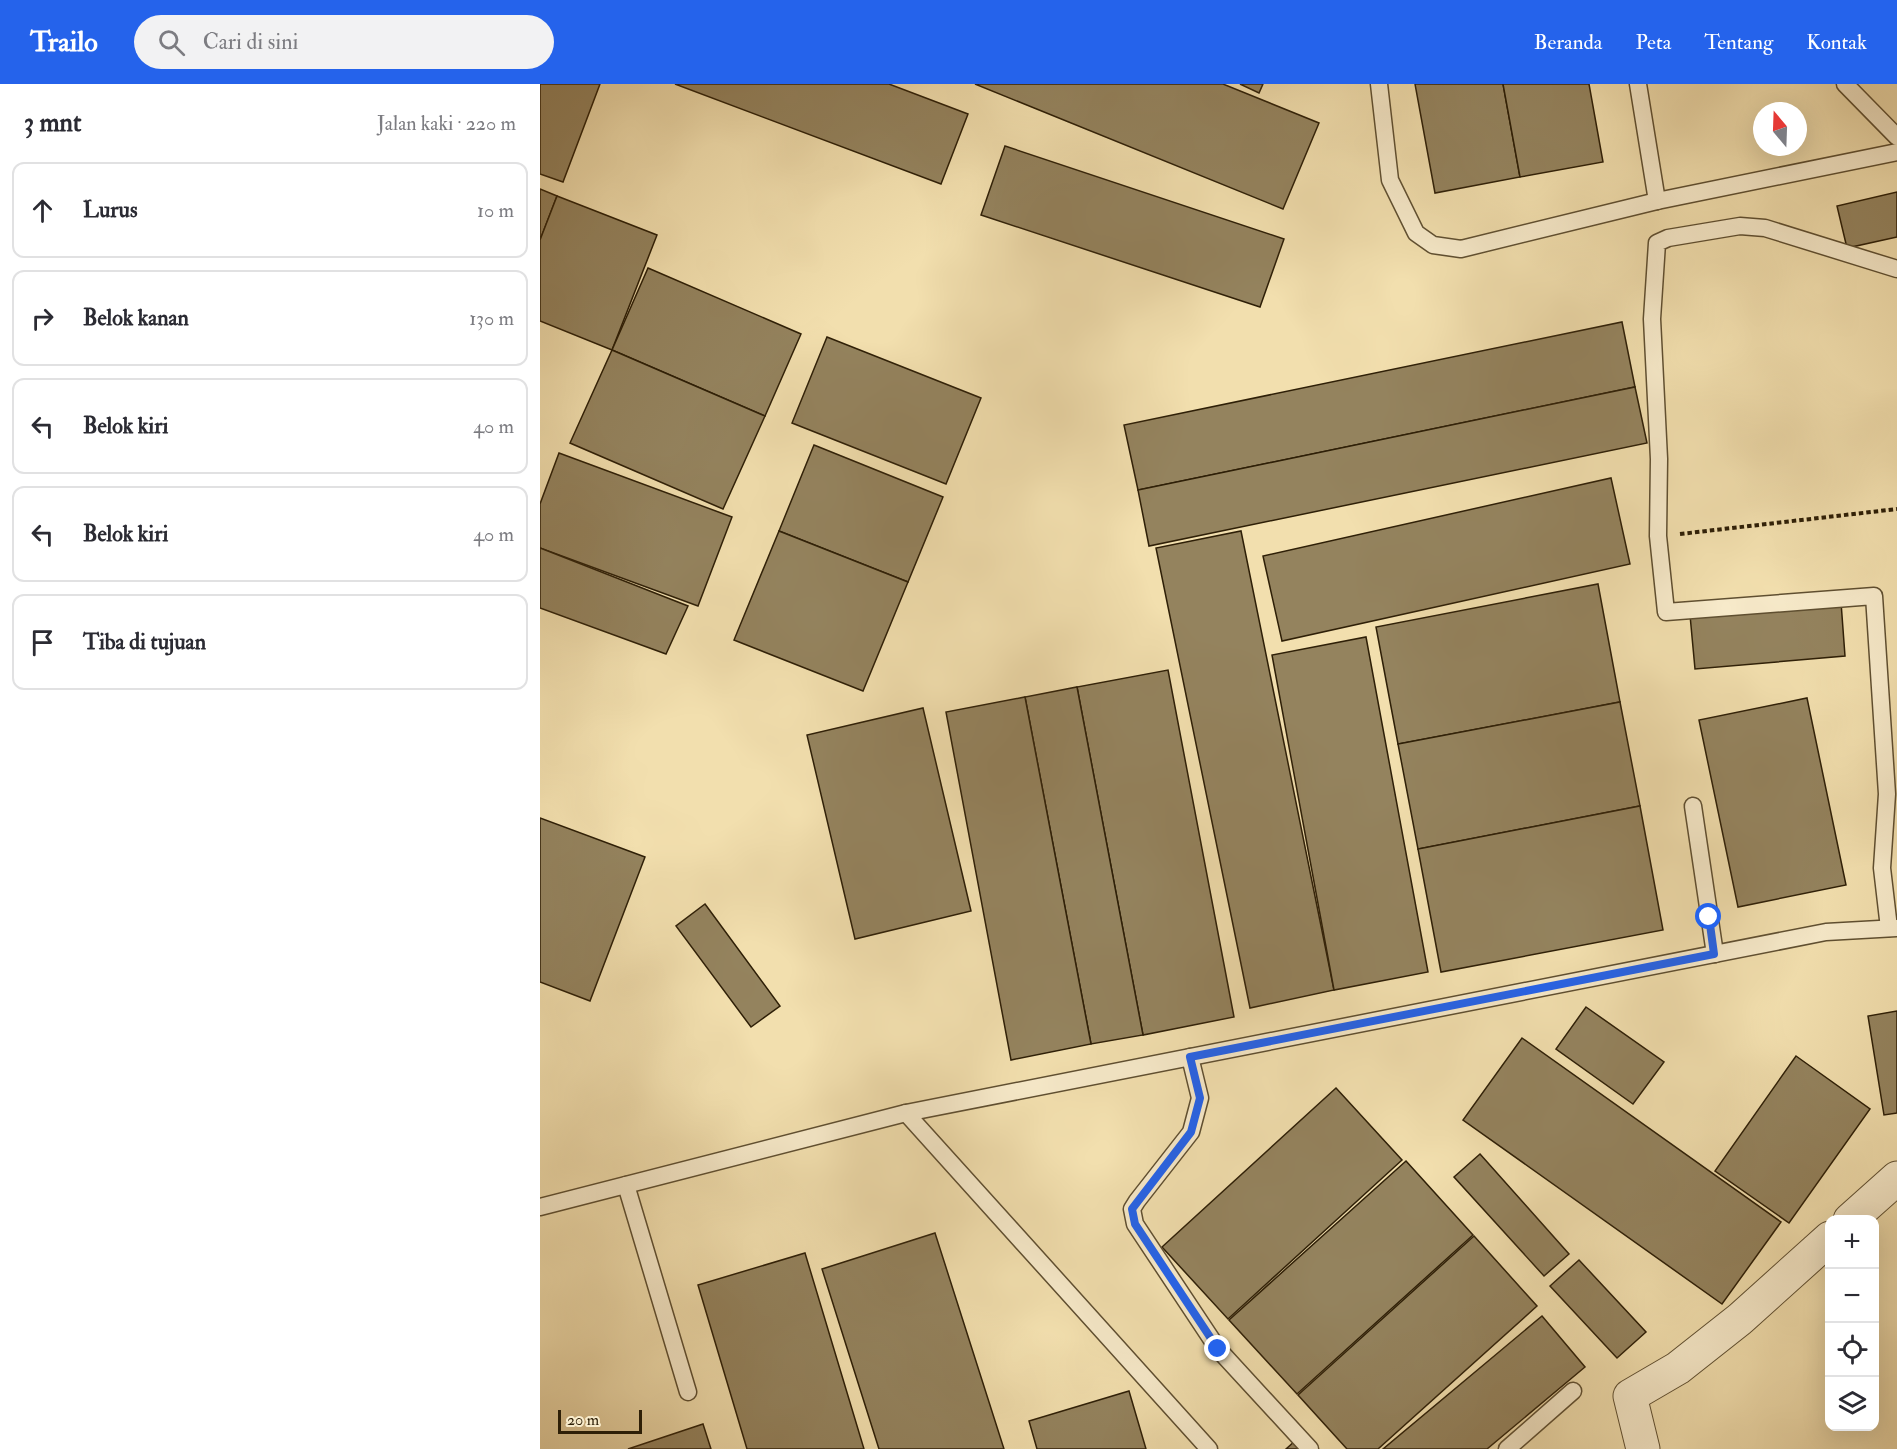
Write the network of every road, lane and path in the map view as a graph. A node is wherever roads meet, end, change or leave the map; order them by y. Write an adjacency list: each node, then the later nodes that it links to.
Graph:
1 (1378, 84): 6 (lane)
2 (1638, 84): 6 (lane)
3 (1845, 84): 4 (lane)
4 (1897, 137)
5 (1897, 152): 6 (lane)
6 (1657, 201)
7 (1897, 269): 9 (lane)
8 (1897, 509): 9 (path)
9 (1658, 537): 11 (lane)
10 (1693, 806): 12 (lane)
11 (1893, 928): 12 (lane)
12 (1714, 954): 13 (lane)
13 (1190, 1057): 14 (lane); 23 (lane)
14 (906, 1113): 16 (lane); 22 (lane)
15 (1897, 1178): 18 (street)
16 (626, 1185): 17 (lane); 21 (lane)
17 (540, 1207)
18 (1856, 1215)
19 (1825, 1242): 25 (street)
20 (1574, 1391): 24 (lane)
21 (688, 1392)
22 (1209, 1449)
23 (1310, 1449)
24 (1507, 1449)
25 (1643, 1449)

